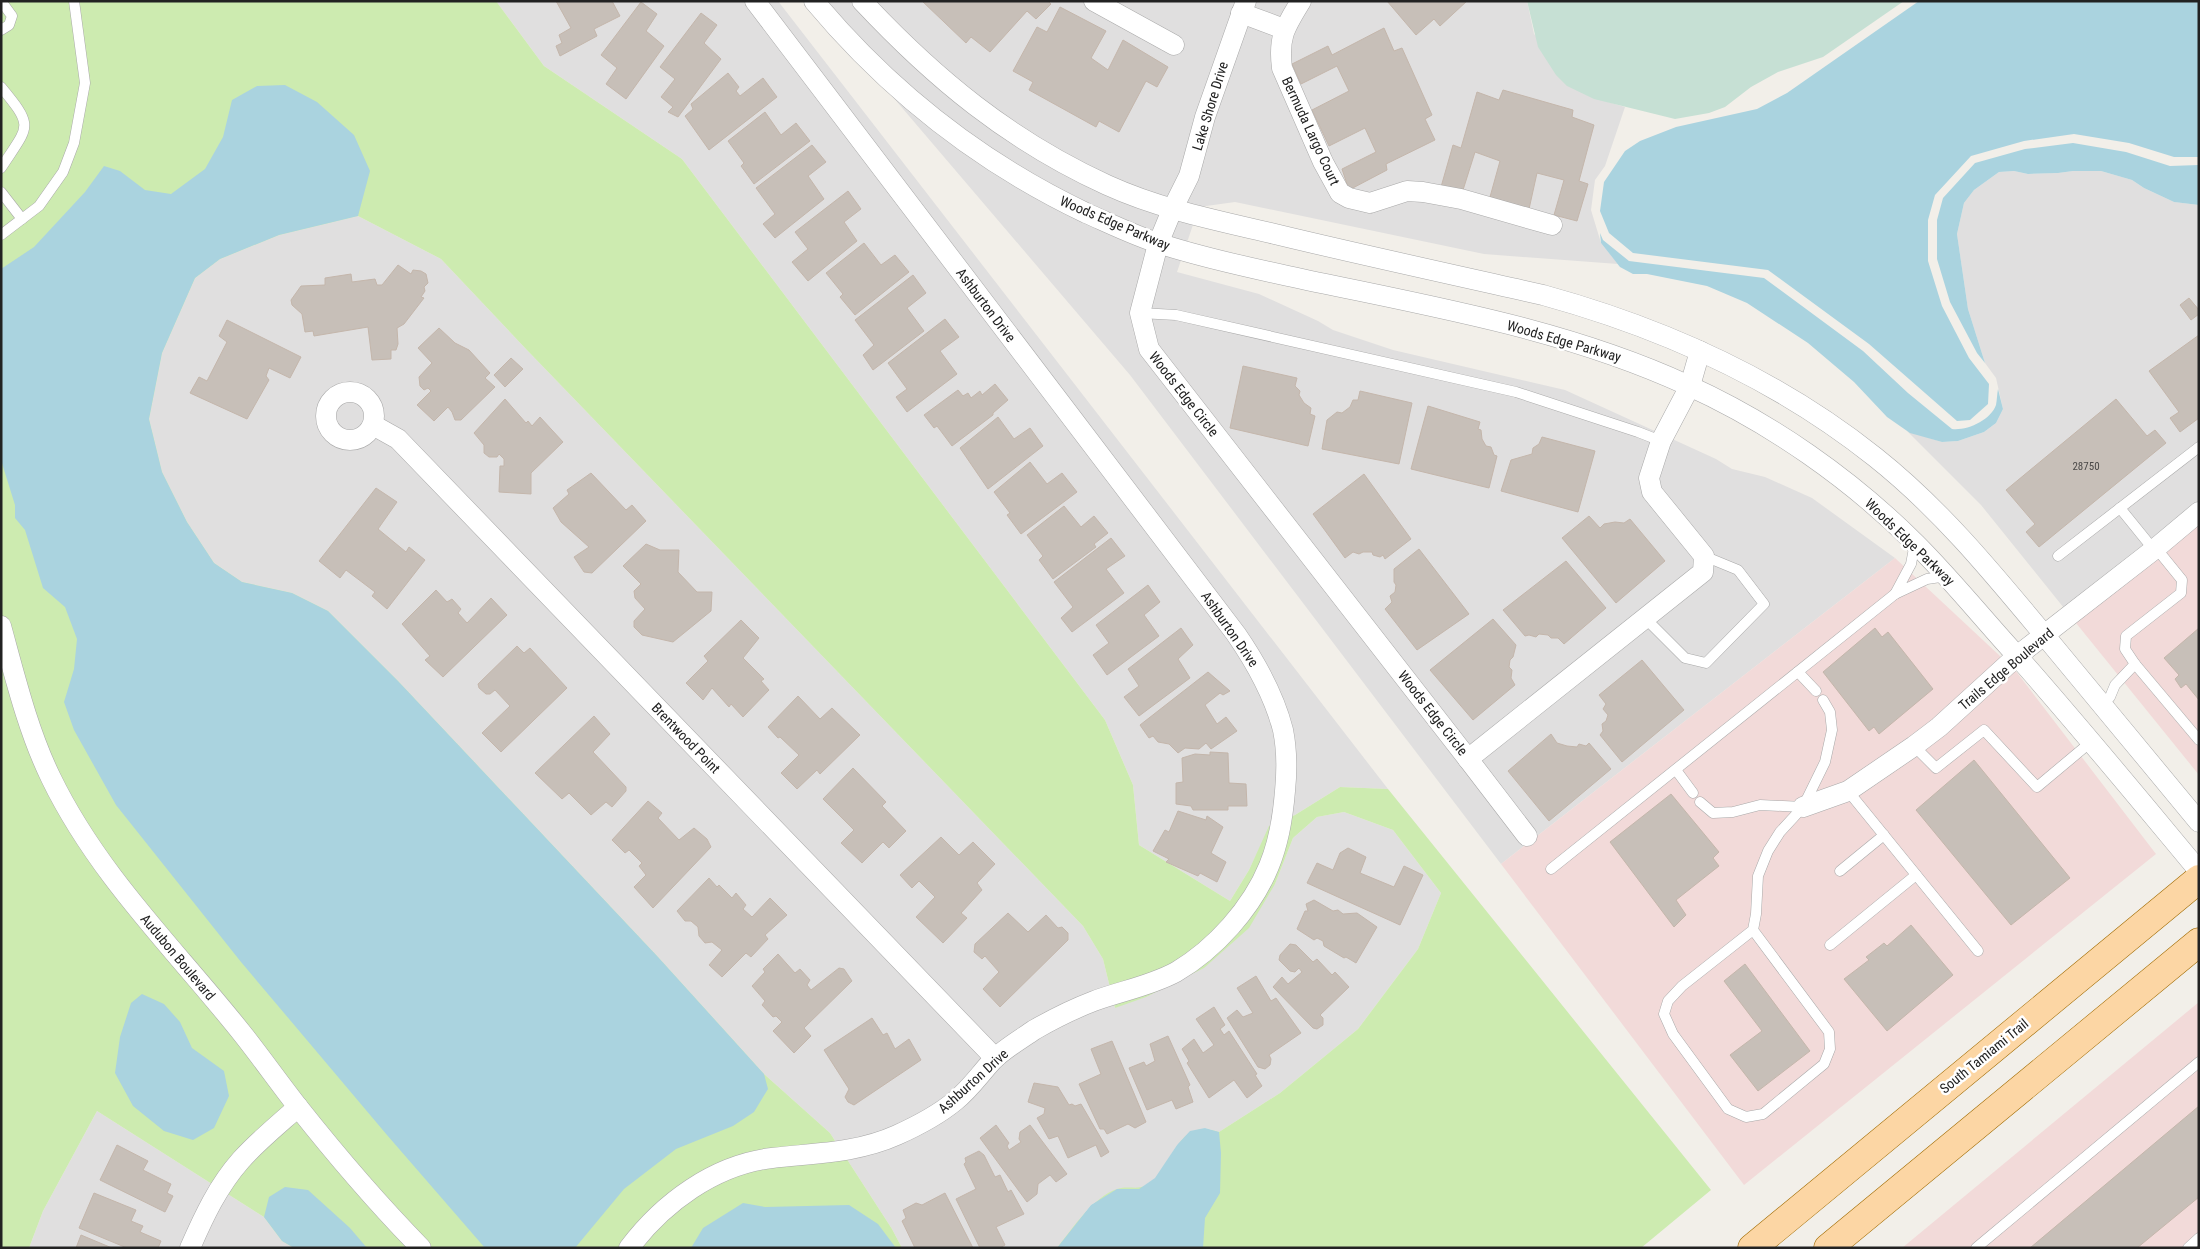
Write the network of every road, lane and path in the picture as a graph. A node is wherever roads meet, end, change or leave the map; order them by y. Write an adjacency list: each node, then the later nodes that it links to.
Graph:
1 (1, 1): 10 (lane)
2 (74, 1): 16 (lane)
3 (755, 1): 64 (street, Ashburton Drive)
4 (814, 1): 19 (street, Woods Edge Parkway)
5 (862, 1): 15 (street)
6 (1094, 1): 11 (street)
7 (1302, 1): 9 (street, Bermuda Largo Court)
8 (1244, 7): 9 (street); 15 (street, Lake Shore Drive)
9 (1284, 29): 17 (street, Bermuda Largo Court)
10 (1, 30)
11 (1174, 45)
12 (1, 86): 13 (lane)
13 (1, 168)
14 (1, 192): 16 (lane)
15 (1172, 210): 19 (street, Woods Edge Circle); 21 (street)
16 (22, 219): 18 (lane)
17 (1552, 225)
18 (1, 235)
19 (1158, 244): 20 (street, Woods Edge Circle); 22 (street, Woods Edge Parkway)
20 (1140, 313): 24 (lane); 46 (street, Woods Edge Circle)
21 (1700, 351): 22 (street); 36 (street)
22 (1690, 386): 24 (street); 28 (street, Woods Edge Parkway)
23 (373, 425): 64 (street, Brentwood Point)
24 (1661, 441): 30 (street)
25 (2199, 447): 26 (lane)
26 (2120, 508): 29 (lane); 31 (lane)
27 (2199, 512): 29 (street, Trails Edge Boulevard)
28 (1915, 543): 32 (street, Woods Edge Parkway); 33 (lane)
29 (2155, 549): 36 (street, Trails Edge Boulevard); 38 (lane)
30 (1704, 556): 34 (street, Woods Edge Circle); 34 (lane)
31 (2058, 556)
32 (1947, 576): 33 (lane); 37 (street, Woods Edge Parkway)
33 (1895, 594): 39 (lane)
34 (1645, 618): 46 (street, Woods Edge Circle)
35 (1, 626): 66 (street, Audubon Boulevard)
36 (2045, 636): 37 (street, Trails Edge Boulevard); 42 (street)
37 (2017, 656): 44 (street, Woods Edge Parkway); 45 (street, Trails Edge Boulevard)
38 (2135, 664): 42 (lane); 43 (lane)
39 (1798, 672): 40 (lane); 47 (lane)
40 (1816, 691)
41 (1823, 700): 51 (lane)
42 (2102, 705): 52 (street)
43 (2199, 740)
44 (2092, 741): 45 (lane); 57 (street, Woods Edge Parkway)
45 (1914, 746): 48 (street, Trails Edge Boulevard)
46 (1468, 759): 54 (street)
47 (1676, 770): 49 (lane); 55 (lane)
48 (1848, 791): 51 (street, Trails Edge Boulevard); 53 (lane)
49 (1693, 793)
50 (1700, 802): 51 (lane)
51 (1803, 807): 60 (lane)
52 (2199, 822)
53 (1884, 835): 56 (lane); 58 (lane)
54 (1527, 836)
55 (1550, 869)
56 (1840, 871)
57 (2199, 871)
58 (1916, 875): 62 (lane); 63 (lane)
59 (2199, 880): 68 (main road, South Tamiami Trail)
60 (1753, 930): 60 (lane)
61 (2199, 942): 69 (main road)
62 (1830, 945)
63 (1978, 951)
64 (995, 1058): 72 (street, Ashburton Drive)
65 (2199, 1062): 73 (lane)
66 (298, 1107): 70 (street); 71 (street, Audubon Boulevard)
67 (2199, 1238): 74 (lane)
68 (1761, 1241)
69 (1833, 1246)
70 (190, 1248)
71 (420, 1248)
72 (629, 1248)
73 (1976, 1248)
74 (2188, 1248)

